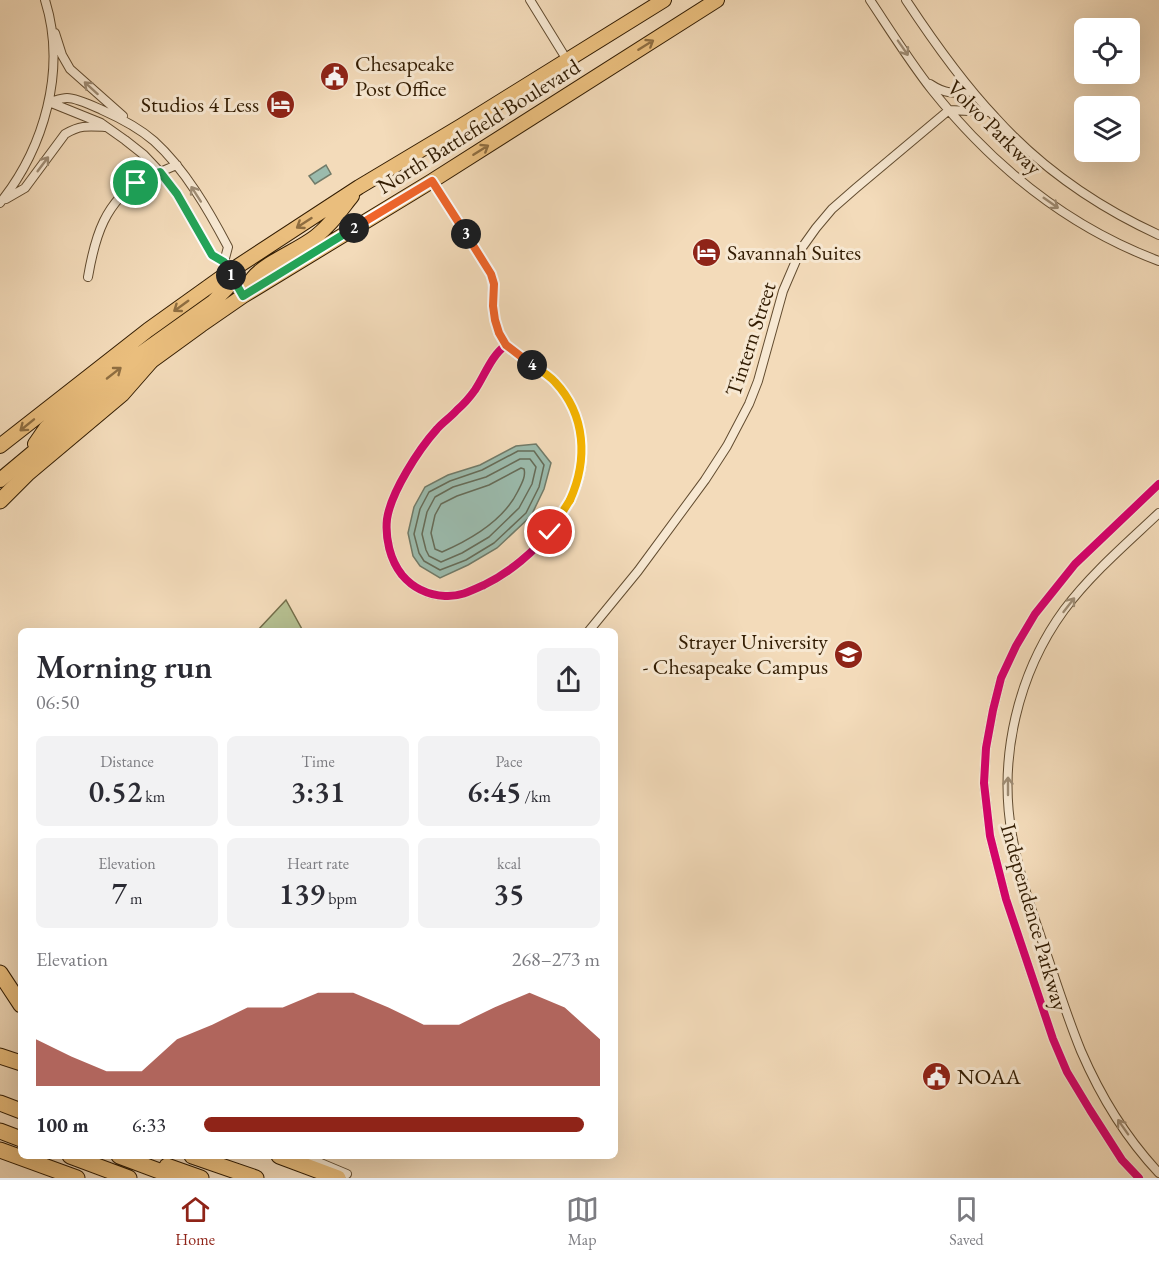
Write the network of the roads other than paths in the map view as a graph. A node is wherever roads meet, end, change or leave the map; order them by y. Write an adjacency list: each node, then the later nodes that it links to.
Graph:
1 (45, 0): 7 (street)
2 (530, 0): 8 (street)
3 (664, 0): 8 (main road, North Battlefield Boulevard)
4 (717, 0): 18 (main road, North Battlefield Boulevard, one-way to 4)
5 (870, 0): 9 (street, Volvo Parkway, one-way to 9)
6 (906, 0): 10 (street, Volvo Parkway)
7 (49, 17): 11 (street); 14 (street, one-way to 7)
8 (567, 60): 19 (main road, North Battlefield Boulevard)
9 (925, 80): 10 (street); 12 (street, Volvo Parkway)
10 (972, 91): 13 (street, Volvo Parkway)
11 (49, 102): 14 (street); 15 (street); 20 (street)
12 (949, 110): 13 (street); 22 (street, Volvo Parkway, one-way to 22); 34 (street, Tintern Street)
13 (990, 112): 21 (street, Volvo Parkway)
14 (134, 127): 16 (street)
15 (107, 128): 17 (street); 20 (street, one-way to 15)
16 (177, 165): 17 (street); 23 (street, one-way to 16)
17 (160, 172): 23 (street); 24 (street)
18 (432, 181): 25 (main road, North Battlefield Boulevard); 26 (street)
19 (359, 187): 23 (main road, North Battlefield Boulevard, one-way to 23); 25 (main road)
20 (0, 203)
21 (1159, 235)
22 (1159, 261)
23 (226, 267): 25 (street); 28 (main road, North Battlefield Boulevard, one-way to 28); 29 (main road, one-way to 23)
24 (88, 277)
25 (243, 296): 27 (main road, North Battlefield Boulevard)
26 (506, 345): 26 (street)
27 (150, 362): 29 (main road, North Battlefield Boulevard); 32 (highway)
28 (0, 446)
29 (27, 456): 30 (main road, North Battlefield Boulevard)
30 (0, 480)
31 (1159, 484): 63 (street, Independence Parkway)
32 (0, 501)
33 (1159, 513): 56 (street, Independence Parkway, one-way to 33)
34 (591, 628)
35 (0, 973): 36 (highway)
36 (18, 1000)
37 (0, 1056): 38 (highway)
38 (18, 1063)
39 (0, 1093): 40 (highway)
40 (18, 1099)
41 (0, 1104): 42 (highway)
42 (18, 1110)
43 (0, 1112): 44 (highway)
44 (18, 1119)
45 (0, 1131): 46 (highway)
46 (18, 1138)
47 (0, 1150): 48 (highway)
48 (18, 1157)
49 (25, 1159): 58 (highway)
50 (78, 1159): 59 (highway)
51 (127, 1159): 60 (highway)
52 (151, 1159): 61 (highway)
53 (201, 1159): 62 (highway)
54 (289, 1159): 57 (highway)
55 (310, 1159): 57 (street)
56 (1159, 1173)
57 (343, 1176)
58 (77, 1178)
59 (129, 1178)
60 (178, 1178)
61 (201, 1178)
62 (256, 1178)
63 (1139, 1178)

